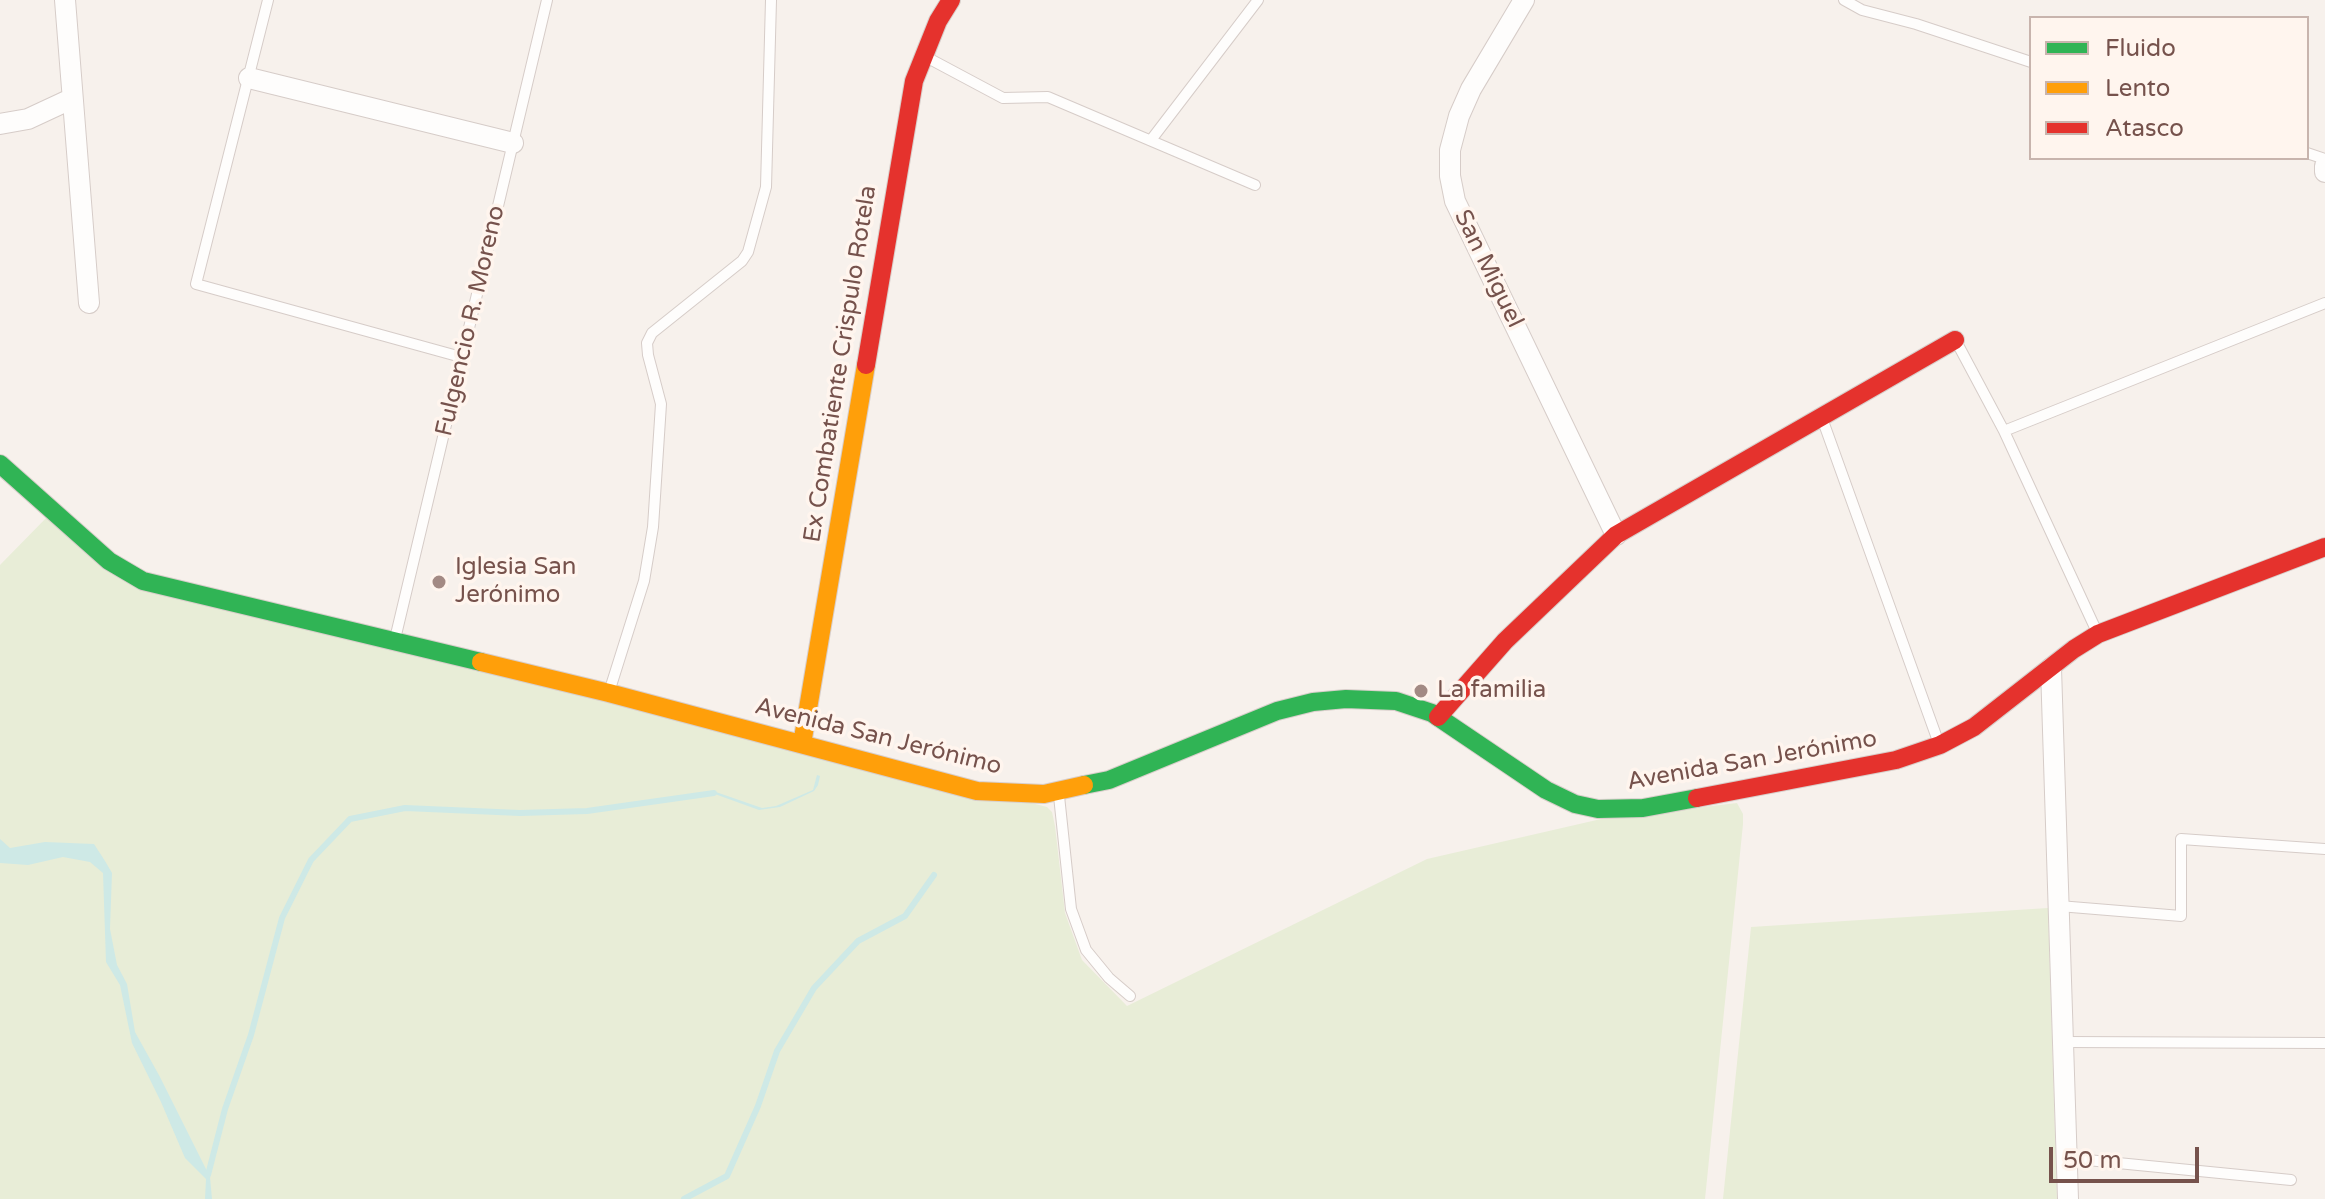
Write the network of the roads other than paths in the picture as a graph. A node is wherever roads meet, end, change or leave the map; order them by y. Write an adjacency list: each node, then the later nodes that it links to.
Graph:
1 (65, 0): 12 (street)
2 (268, 0): 11 (lane)
3 (547, 0): 15 (lane, Fulgencio R. Moreno)
4 (771, 0): 31 (lane)
5 (951, 0): 9 (street, Ex Combatiente Crispulo Rotela)
6 (1258, 0): 14 (lane)
7 (1524, 0): 26 (street, San Miguel)
8 (1844, 0): 10 (lane)
9 (923, 55): 14 (lane); 33 (street, Ex Combatiente Crispulo Rotela)
10 (2029, 61)
11 (249, 78): 15 (street); 22 (lane)
12 (71, 99): 13 (street); 19 (street)
13 (0, 124)
14 (1151, 140): 18 (lane)
15 (513, 143): 22 (lane, Fulgencio R. Moreno)
16 (2325, 166): 17 (street)
17 (2325, 172)
18 (1255, 185)
19 (89, 303)
20 (2325, 303): 24 (lane)
21 (1955, 340): 23 (street); 24 (lane)
22 (461, 357): 29 (lane, Fulgencio R. Moreno)
23 (1821, 415): 26 (street); 34 (lane)
24 (2004, 431): 28 (lane)
25 (0, 464): 29 (street, Avenida San Jerónimo)
26 (1616, 535): 32 (street)
27 (2325, 547): 28 (street, Avenida San Jerónimo)
28 (2098, 634): 30 (street, Avenida San Jerónimo)
29 (395, 641): 31 (street, Avenida San Jerónimo)
30 (2051, 668): 34 (street, Avenida San Jerónimo); 37 (street)
31 (609, 693): 33 (street, Avenida San Jerónimo)
32 (1438, 717): 34 (street, Avenida San Jerónimo); 35 (street, Avenida San Jerónimo)
33 (802, 744): 35 (street, Avenida San Jerónimo)
34 (1940, 745)
35 (1058, 792): 38 (lane)
36 (2325, 849): 37 (lane)
37 (2059, 906): 39 (street)
38 (1130, 996)
39 (2063, 1042): 40 (lane); 41 (street)
40 (2325, 1043)
41 (2067, 1158): 42 (lane); 43 (street)
42 (2291, 1180)
43 (2068, 1199)

